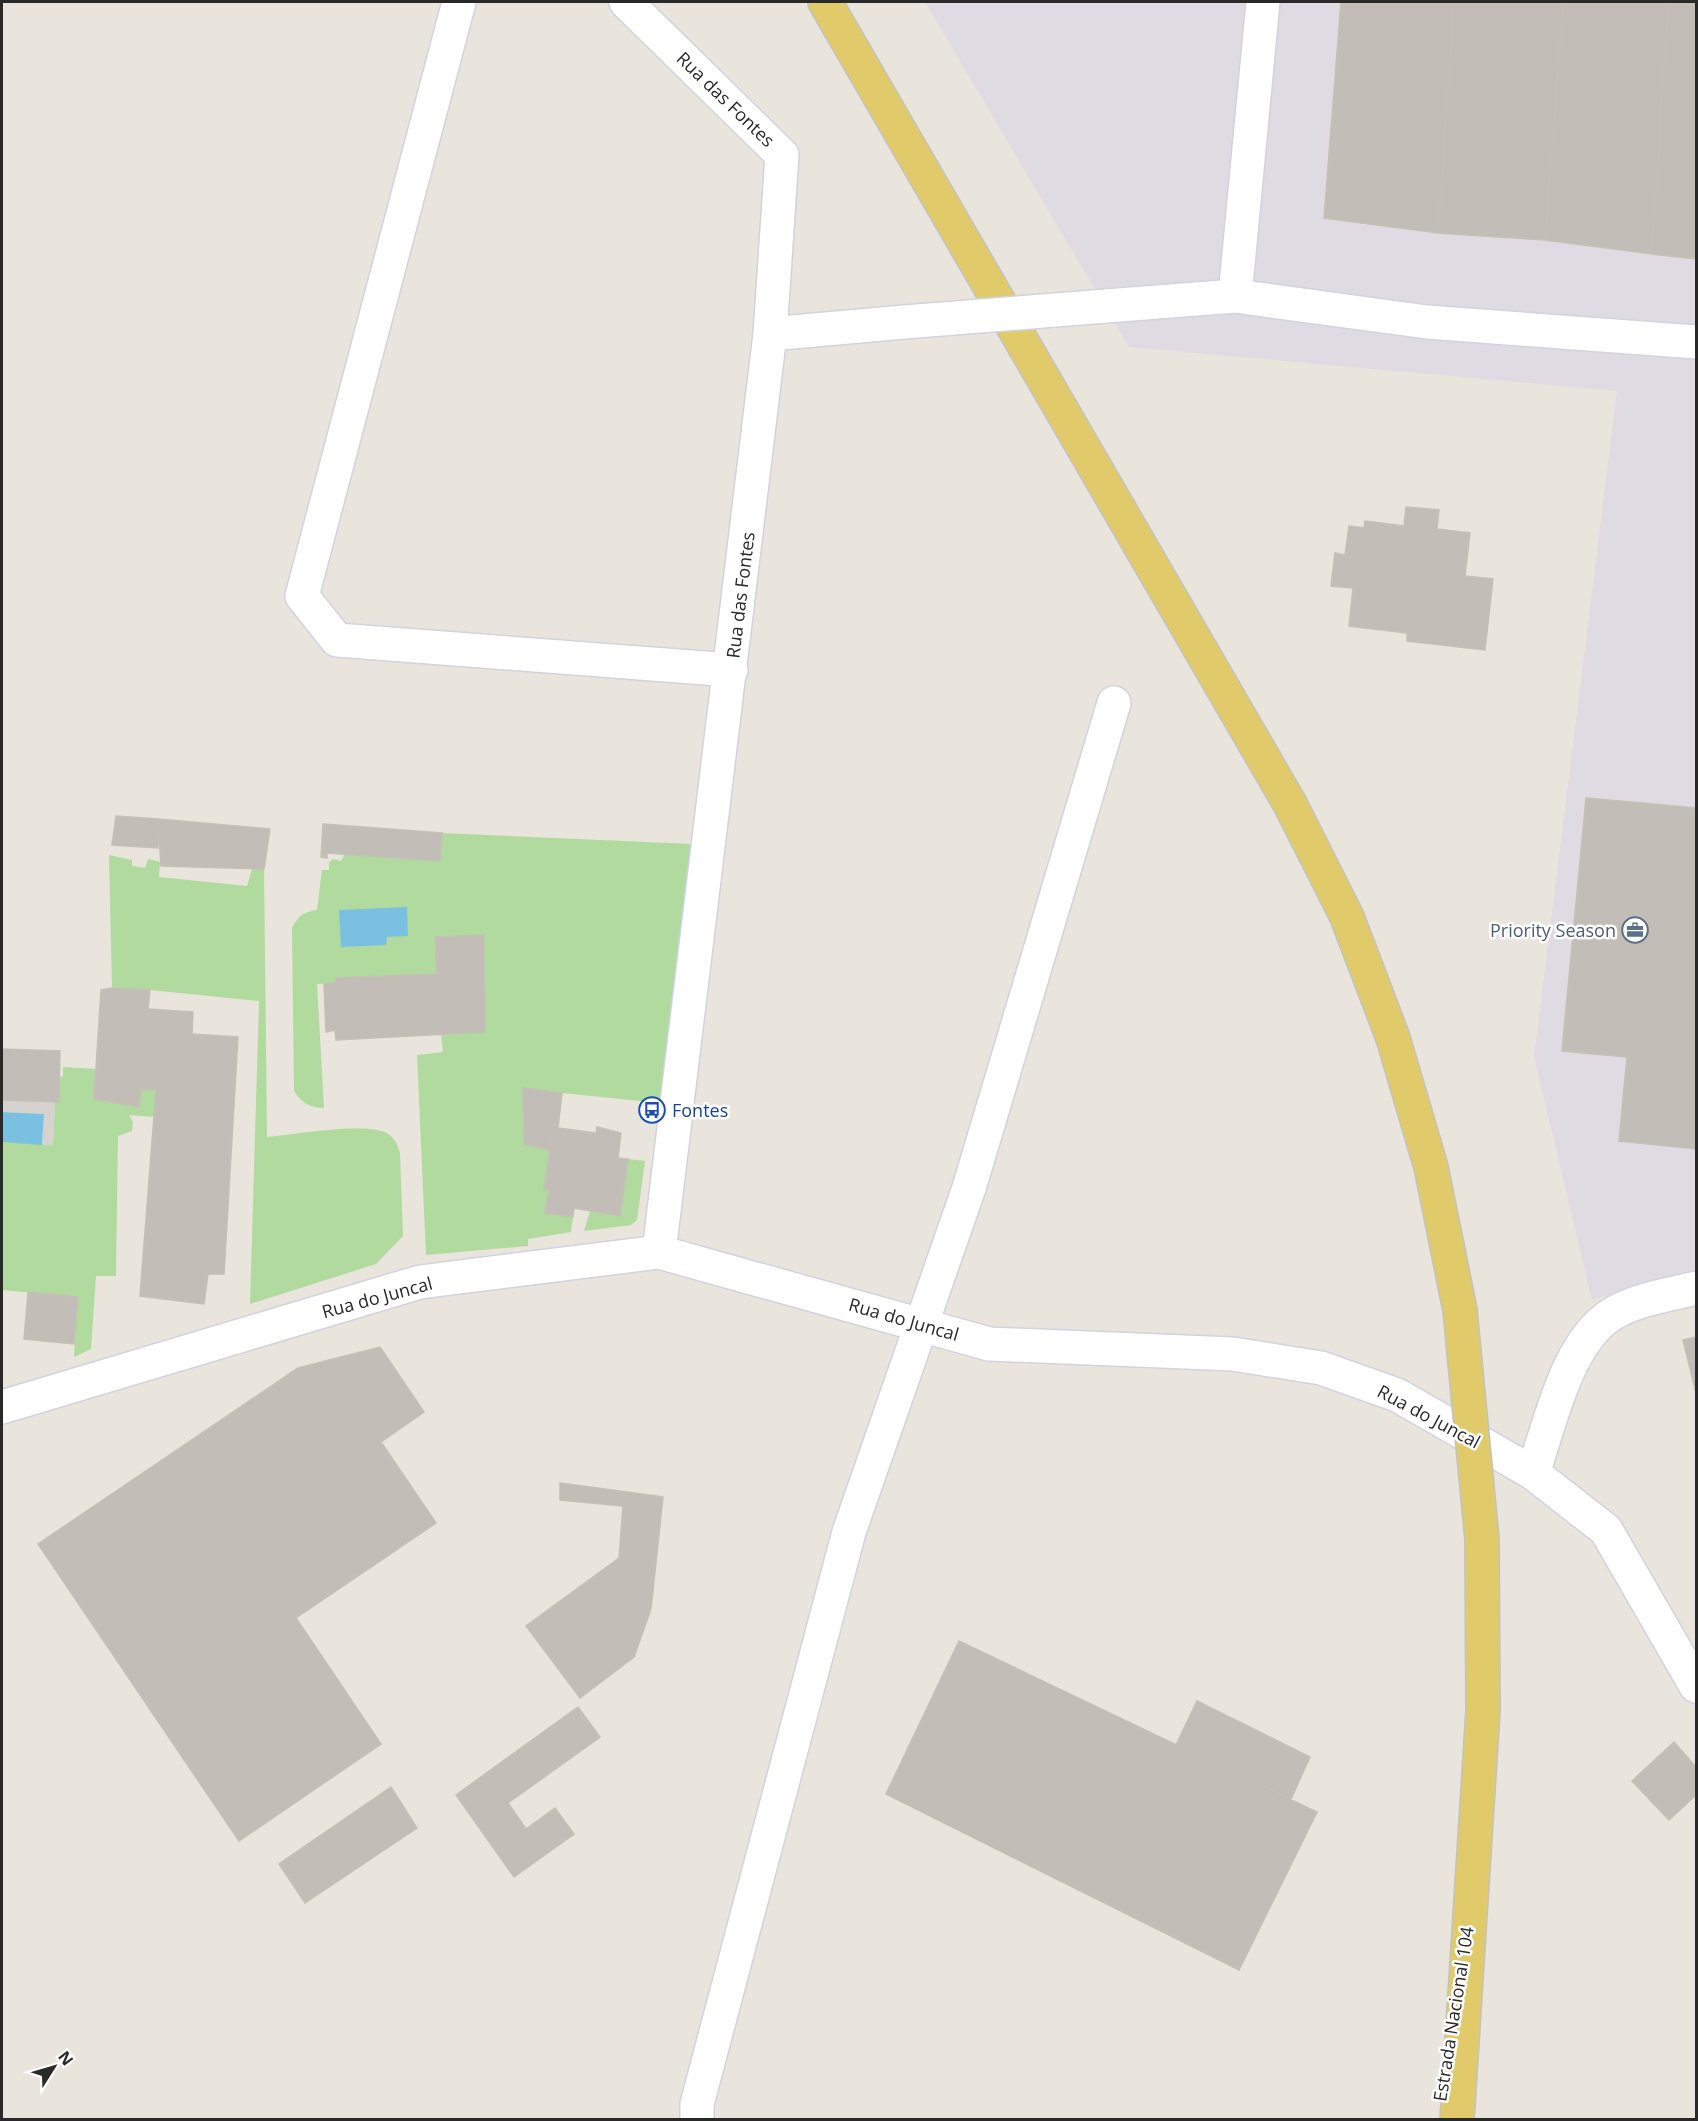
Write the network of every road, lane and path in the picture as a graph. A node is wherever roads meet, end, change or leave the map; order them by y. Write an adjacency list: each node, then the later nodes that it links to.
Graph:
1 (459, 2): 8 (street)
2 (626, 2): 6 (street, Rua das Fontes)
3 (825, 2): 16 (main road, bridge)
4 (1263, 2): 5 (street)
5 (1235, 296): 6 (street, bridge); 7 (street)
6 (770, 334): 8 (street, Rua das Fontes)
7 (1696, 342)
8 (731, 669): 10 (street, Rua das Fontes)
9 (1114, 703): 12 (street)
10 (659, 1252): 12 (street, Rua do Juncal); 13 (street, Rua do Juncal)
11 (1696, 1288): 14 (street)
12 (922, 1323): 14 (street, Rua do Juncal); 17 (street)
13 (2, 1407)
14 (1533, 1473): 15 (street, Rua do Juncal)
15 (1696, 1686)
16 (1470, 1906): 18 (main road, Estrada Nacional 104); 19 (main road, Estrada Nacional 104)
17 (697, 2120)
18 (1437, 2120)
19 (1456, 2120)

